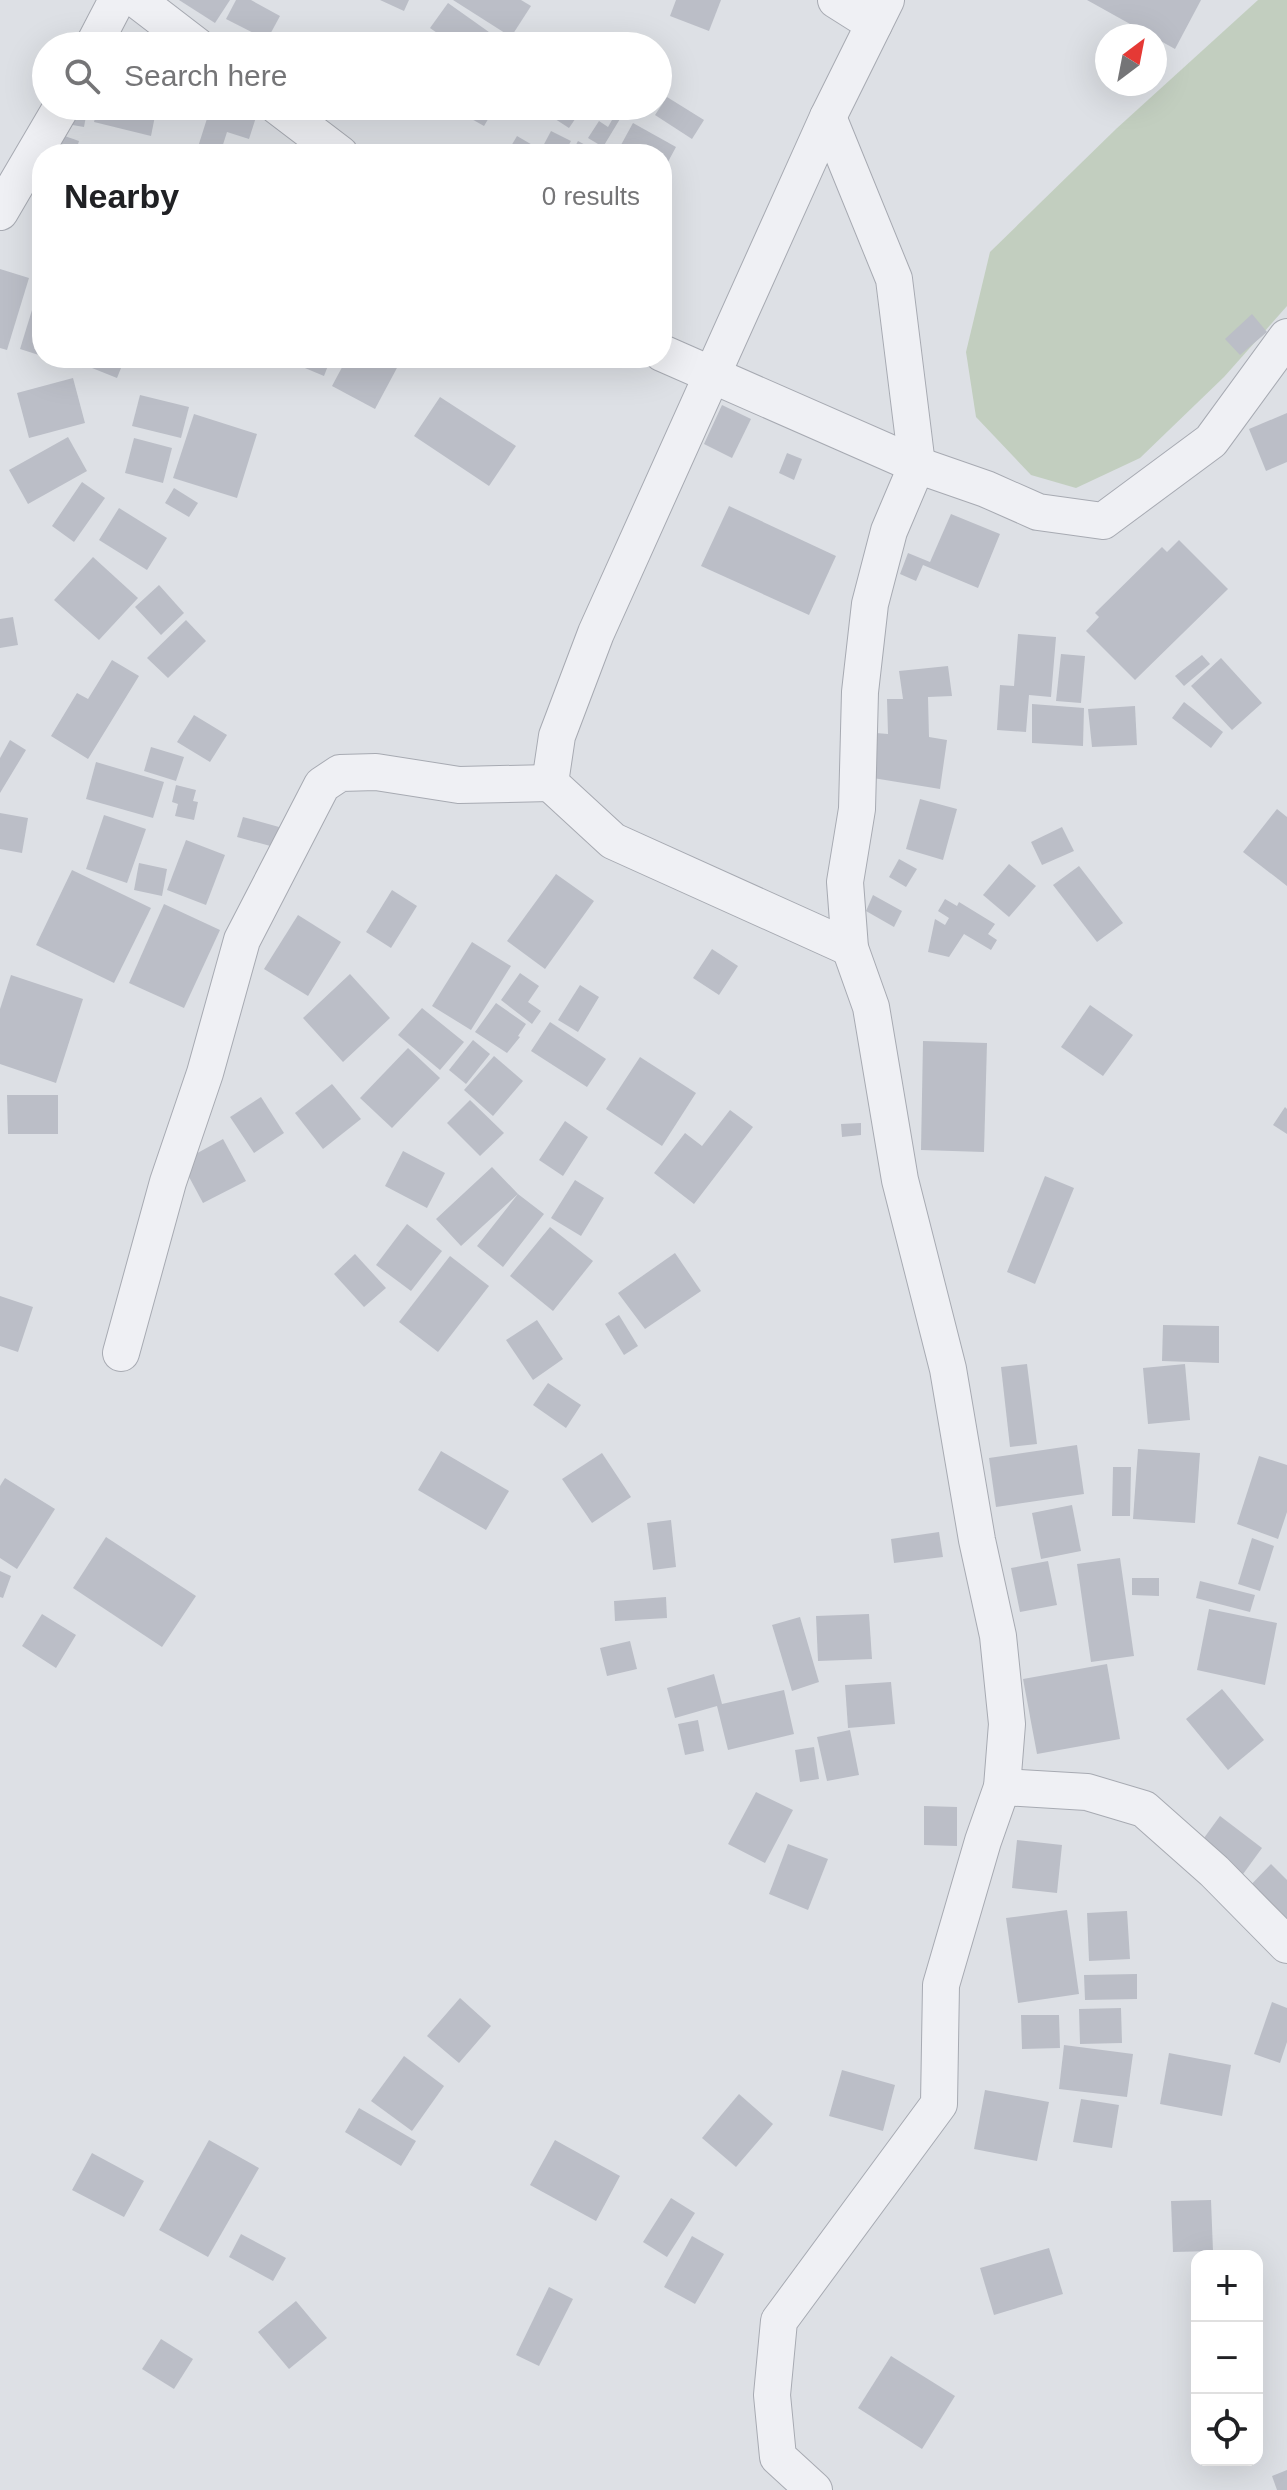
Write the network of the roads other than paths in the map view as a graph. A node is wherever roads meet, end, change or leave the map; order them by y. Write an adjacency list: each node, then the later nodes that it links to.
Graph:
1 (117, 0): 5 (street)
2 (137, 0): 6 (street)
3 (836, 0): 4 (street)
4 (880, 12): 7 (street)
5 (100, 32)
6 (179, 32)
7 (828, 117): 16 (street); 17 (street)
8 (54, 120): 10 (street)
9 (295, 120): 11 (street)
10 (40, 144)
11 (327, 144)
12 (32, 157): 13 (street)
13 (0, 212)
14 (1287, 337): 17 (street)
15 (672, 357): 16 (street)
16 (710, 374): 17 (street); 18 (street)
17 (917, 465): 19 (street)
18 (550, 783): 19 (street); 20 (street)
19 (850, 948): 21 (street)
20 (121, 1353)
21 (1002, 1787): 22 (street); 23 (street)
22 (1287, 1945)
23 (814, 2490)

